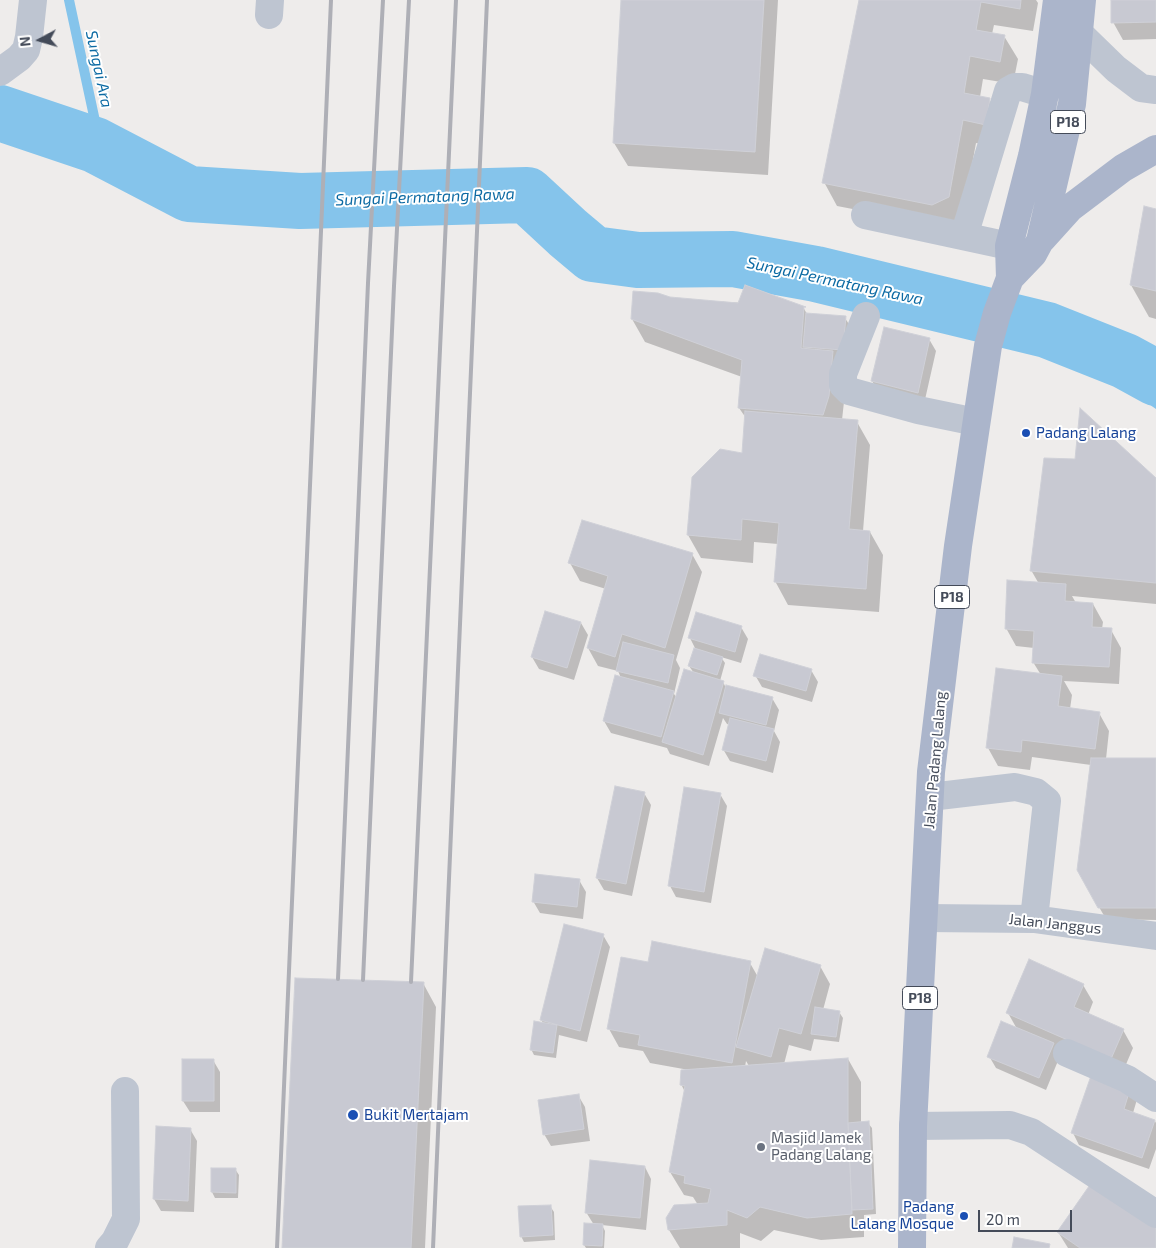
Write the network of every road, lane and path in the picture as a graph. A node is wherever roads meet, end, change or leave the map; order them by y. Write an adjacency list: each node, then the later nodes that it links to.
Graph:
1 (33, 0): 5 (street)
2 (1057, 0): 7 (main road, P18)
3 (1082, 0): 4 (main road, P18)
4 (1080, 34): 6 (street); 11 (main road, P18)
5 (0, 72)
6 (1156, 90)
7 (1045, 94): 10 (street); 12 (main road, Jalan Padang Lalang / P18)
8 (1156, 149): 11 (main road)
9 (865, 215): 10 (street)
10 (964, 236): 12 (street)
11 (1040, 241): 13 (main road, Jalan Padang Lalang / P18)
12 (1009, 246): 13 (main road, Jalan Padang Lalang / P18)
13 (1008, 283): 15 (main road, Jalan Padang Lalang / P18)
14 (866, 316): 15 (street)
15 (976, 422): 16 (main road, Jalan Padang Lalang / P18)
16 (930, 798): 17 (main road, Jalan Padang Lalang / P18); 18 (street)
17 (924, 918): 18 (street, Jalan Janggus); 23 (main road, Jalan Padang Lalang / P18)
18 (1034, 918): 19 (street, Jalan Janggus)
19 (1156, 936)
20 (1067, 1054): 22 (street)
21 (125, 1091): 25 (street)
22 (1156, 1098)
23 (913, 1126): 24 (street); 26 (main road, Jalan Padang Lalang / P18)
24 (1156, 1214)
25 (109, 1248)
26 (912, 1248)

